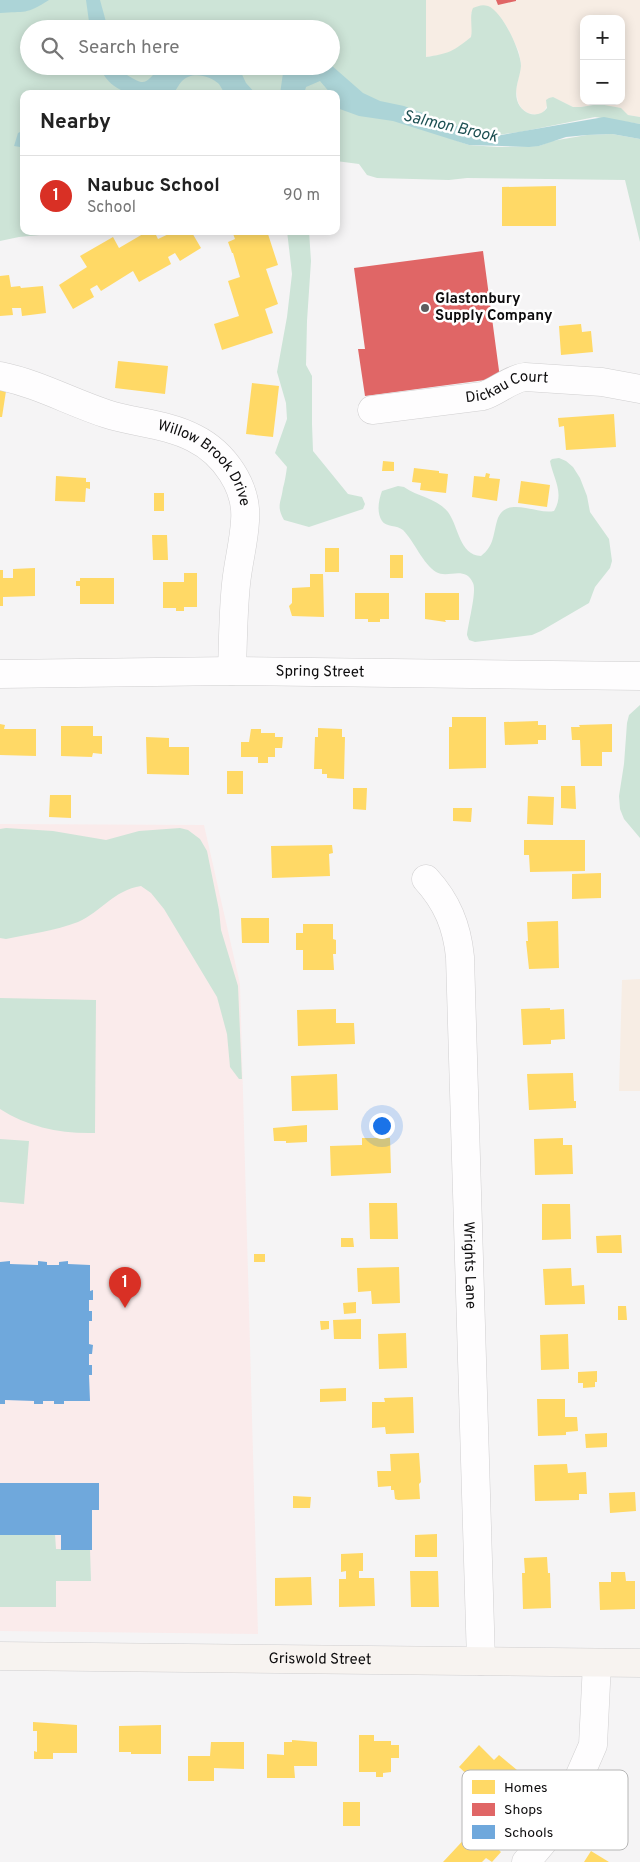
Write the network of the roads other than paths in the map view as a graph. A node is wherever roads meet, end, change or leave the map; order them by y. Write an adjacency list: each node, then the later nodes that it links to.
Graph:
1 (0, 376): 4 (street, Willow Brook Drive)
2 (640, 389): 3 (street, Dickau Court)
3 (372, 410)
4 (232, 671): 5 (street, Spring Street); 6 (street, Spring Street)
5 (0, 674)
6 (640, 676)
7 (426, 879): 9 (street, Wrights Lane)
8 (0, 1656): 9 (main road, Griswold Street)
9 (481, 1661): 10 (main road, Griswold Street)
10 (597, 1663): 11 (main road, Griswold Street); 12 (street)
11 (640, 1663)
12 (582, 1770)
13 (536, 1850): 14 (street)
14 (526, 1862)

